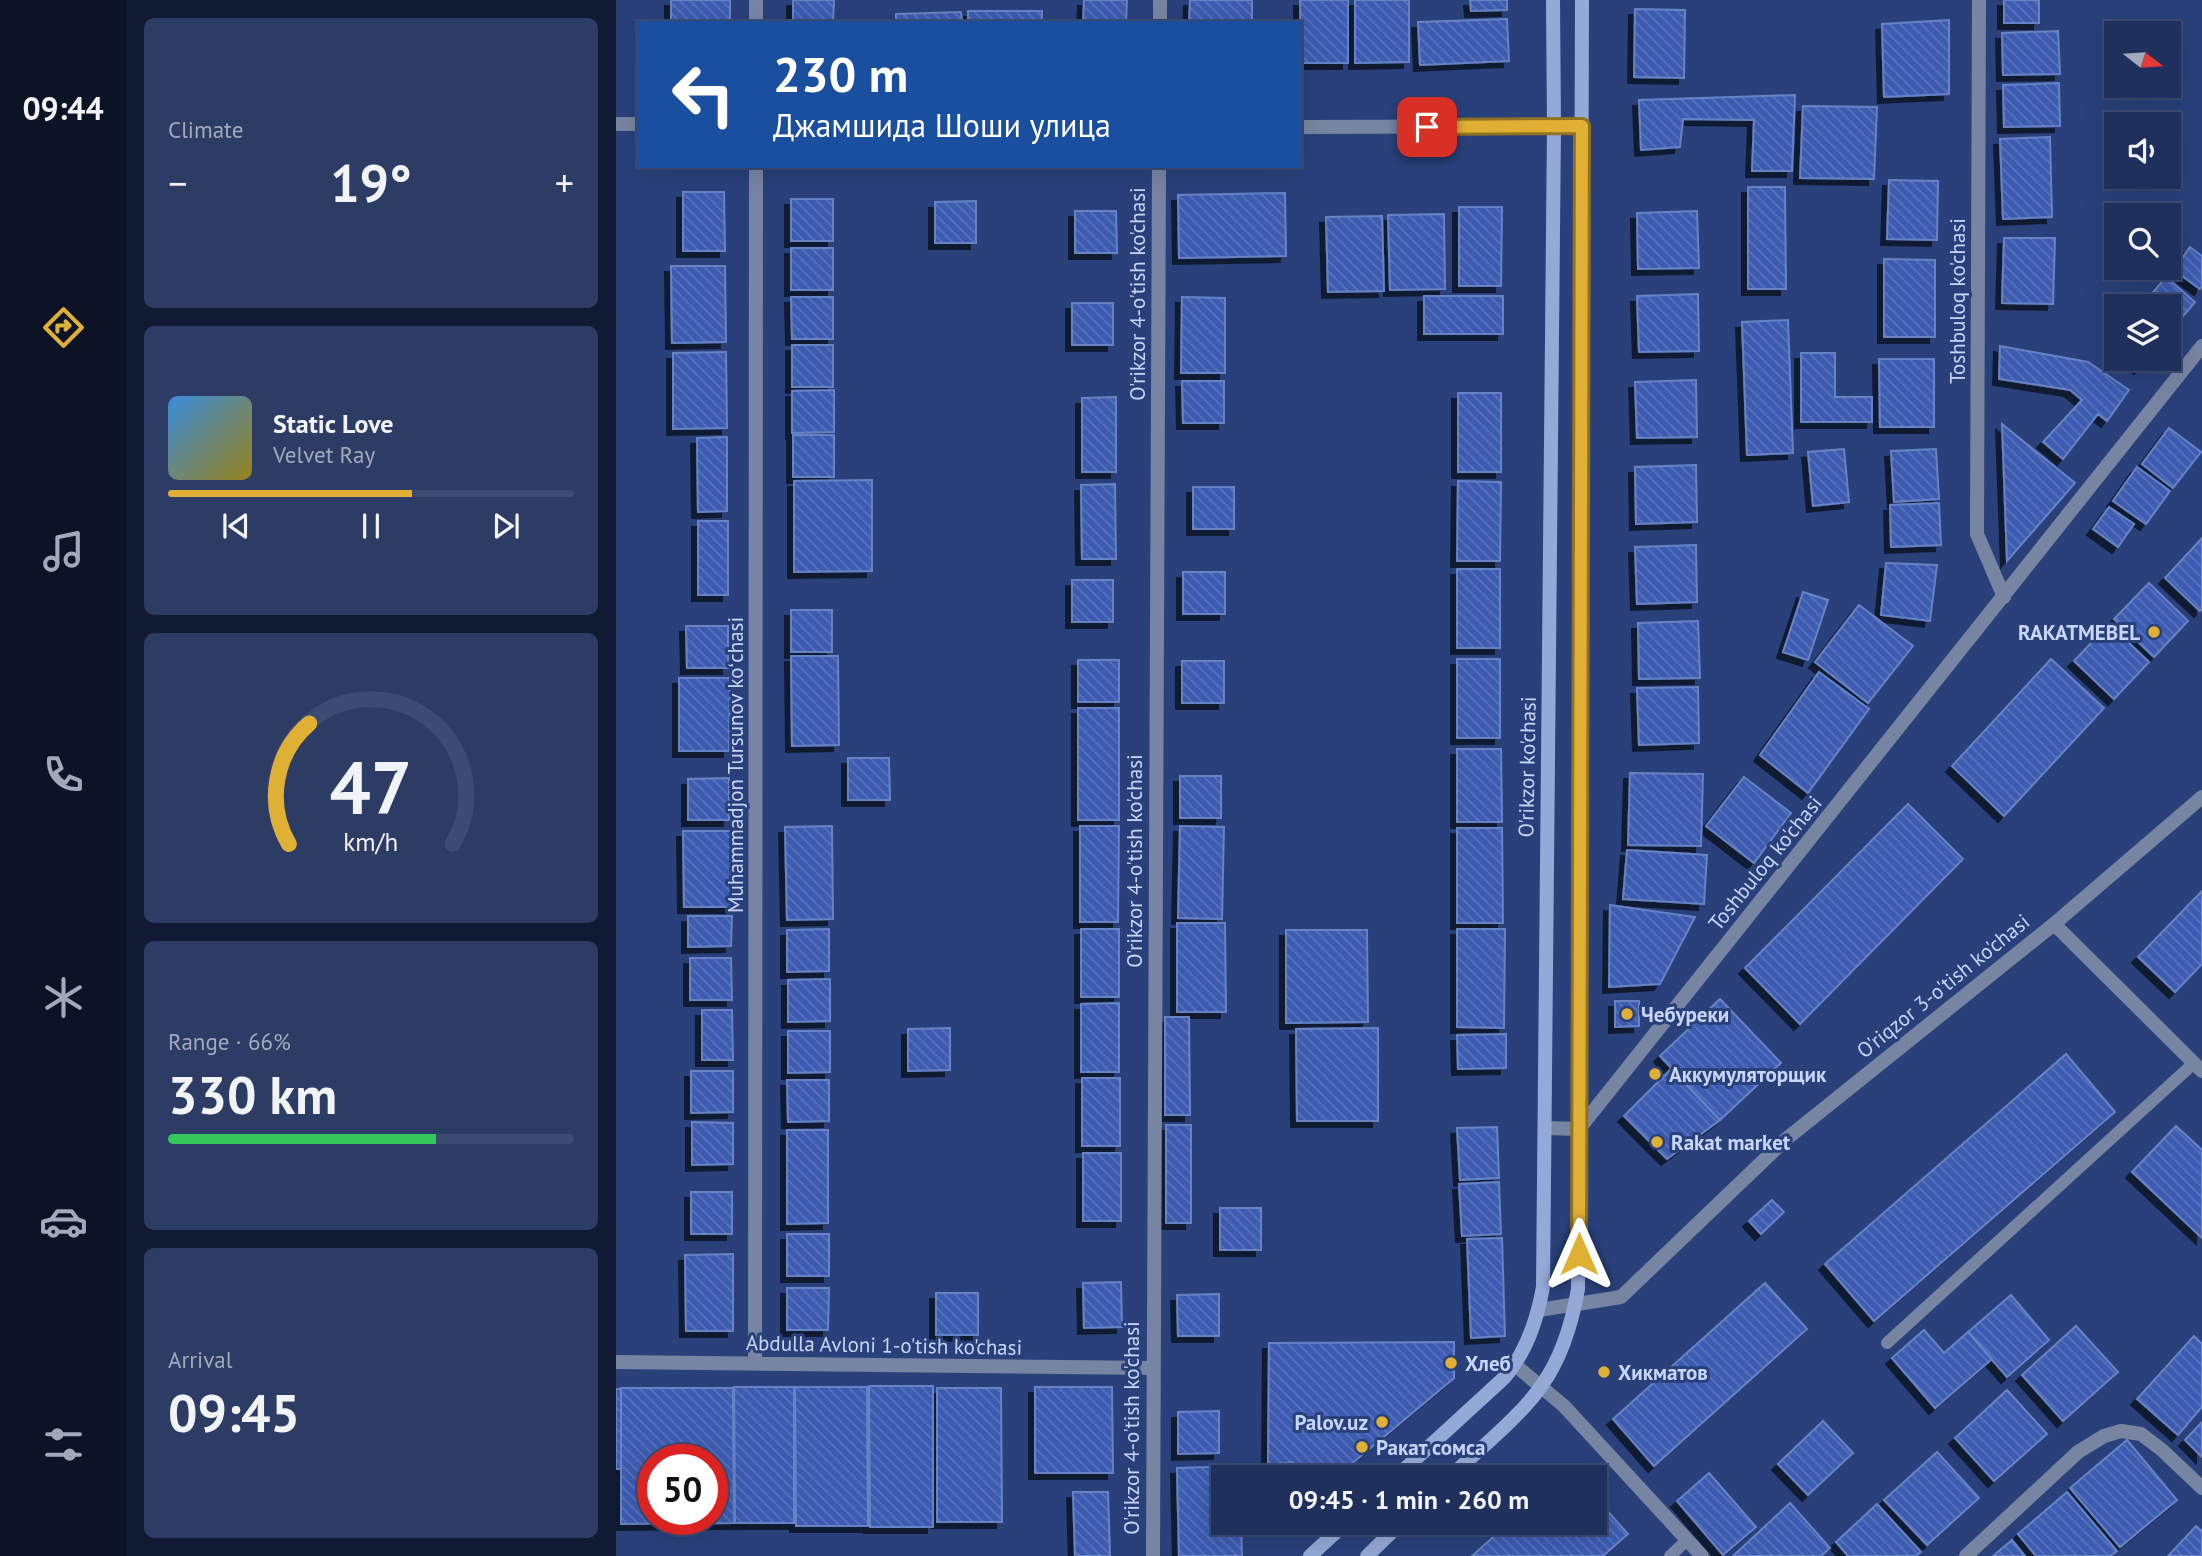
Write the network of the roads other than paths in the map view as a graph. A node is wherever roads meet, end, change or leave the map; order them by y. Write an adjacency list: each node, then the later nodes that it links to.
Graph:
1 (756, 0): 6 (street)
2 (1160, 0): 7 (street)
3 (1553, 0): 10 (main road, O'rikzor ko'chasi)
4 (1582, 0): 11 (main road)
5 (1979, 0): 16 (street, Toshbuloq ko'chasi)
6 (756, 21)
7 (1160, 21)
8 (616, 124): 9 (street)
9 (637, 124)
10 (1554, 126): 11 (street); 12 (street); 20 (main road, O'rikzor ko'chasi)
11 (1582, 126): 21 (main road)
12 (1302, 127)
13 (756, 168): 26 (street, Muhammadjon Tursunov koʻchasi)
14 (1159, 168): 28 (street, O'rikzor 4-o'tish ko'chasi)
15 (2202, 346): 16 (street, Toshbuloq ko'chasi)
16 (2004, 597): 21 (street, Toshbuloq ko'chasi)
17 (2202, 797): 18 (street, O'riqzor 3-o'tish ko'chasi)
18 (2054, 924): 19 (street); 22 (street, O'riqzor 3-o'tish ko'chasi)
19 (2198, 1067): 24 (lane)
20 (1546, 1128): 21 (street); 23 (main road, O'rikzor ko'chasi)
21 (1579, 1129): 22 (main road)
22 (1575, 1304): 23 (street, O'riqzor 3-o'tish ko'chasi); 29 (main road)
23 (1539, 1310): 27 (main road, O'rikzor ko'chasi)
24 (1887, 1343)
25 (616, 1362): 26 (street, Abdulla Avloni 1-o'tish ko'chasi)
26 (755, 1364): 28 (street, Abdulla Avloni 1-o'tish ko'chasi)
27 (1515, 1365): 29 (street); 30 (main road, O'rikzor ko'chasi)
28 (1152, 1368): 36 (street, O'rikzor 4-o'tish ko'chasi)
29 (1541, 1387): 31 (main road); 35 (street)
30 (1409, 1465)
31 (1463, 1465)
32 (2202, 1488): 41 (street)
33 (1333, 1535): 37 (main road)
34 (1389, 1535): 38 (main road)
35 (1687, 1540): 39 (lane); 40 (street)
36 (1153, 1556)
37 (1310, 1556)
38 (1367, 1556)
39 (1670, 1556)
40 (1702, 1556)
41 (1966, 1556)

